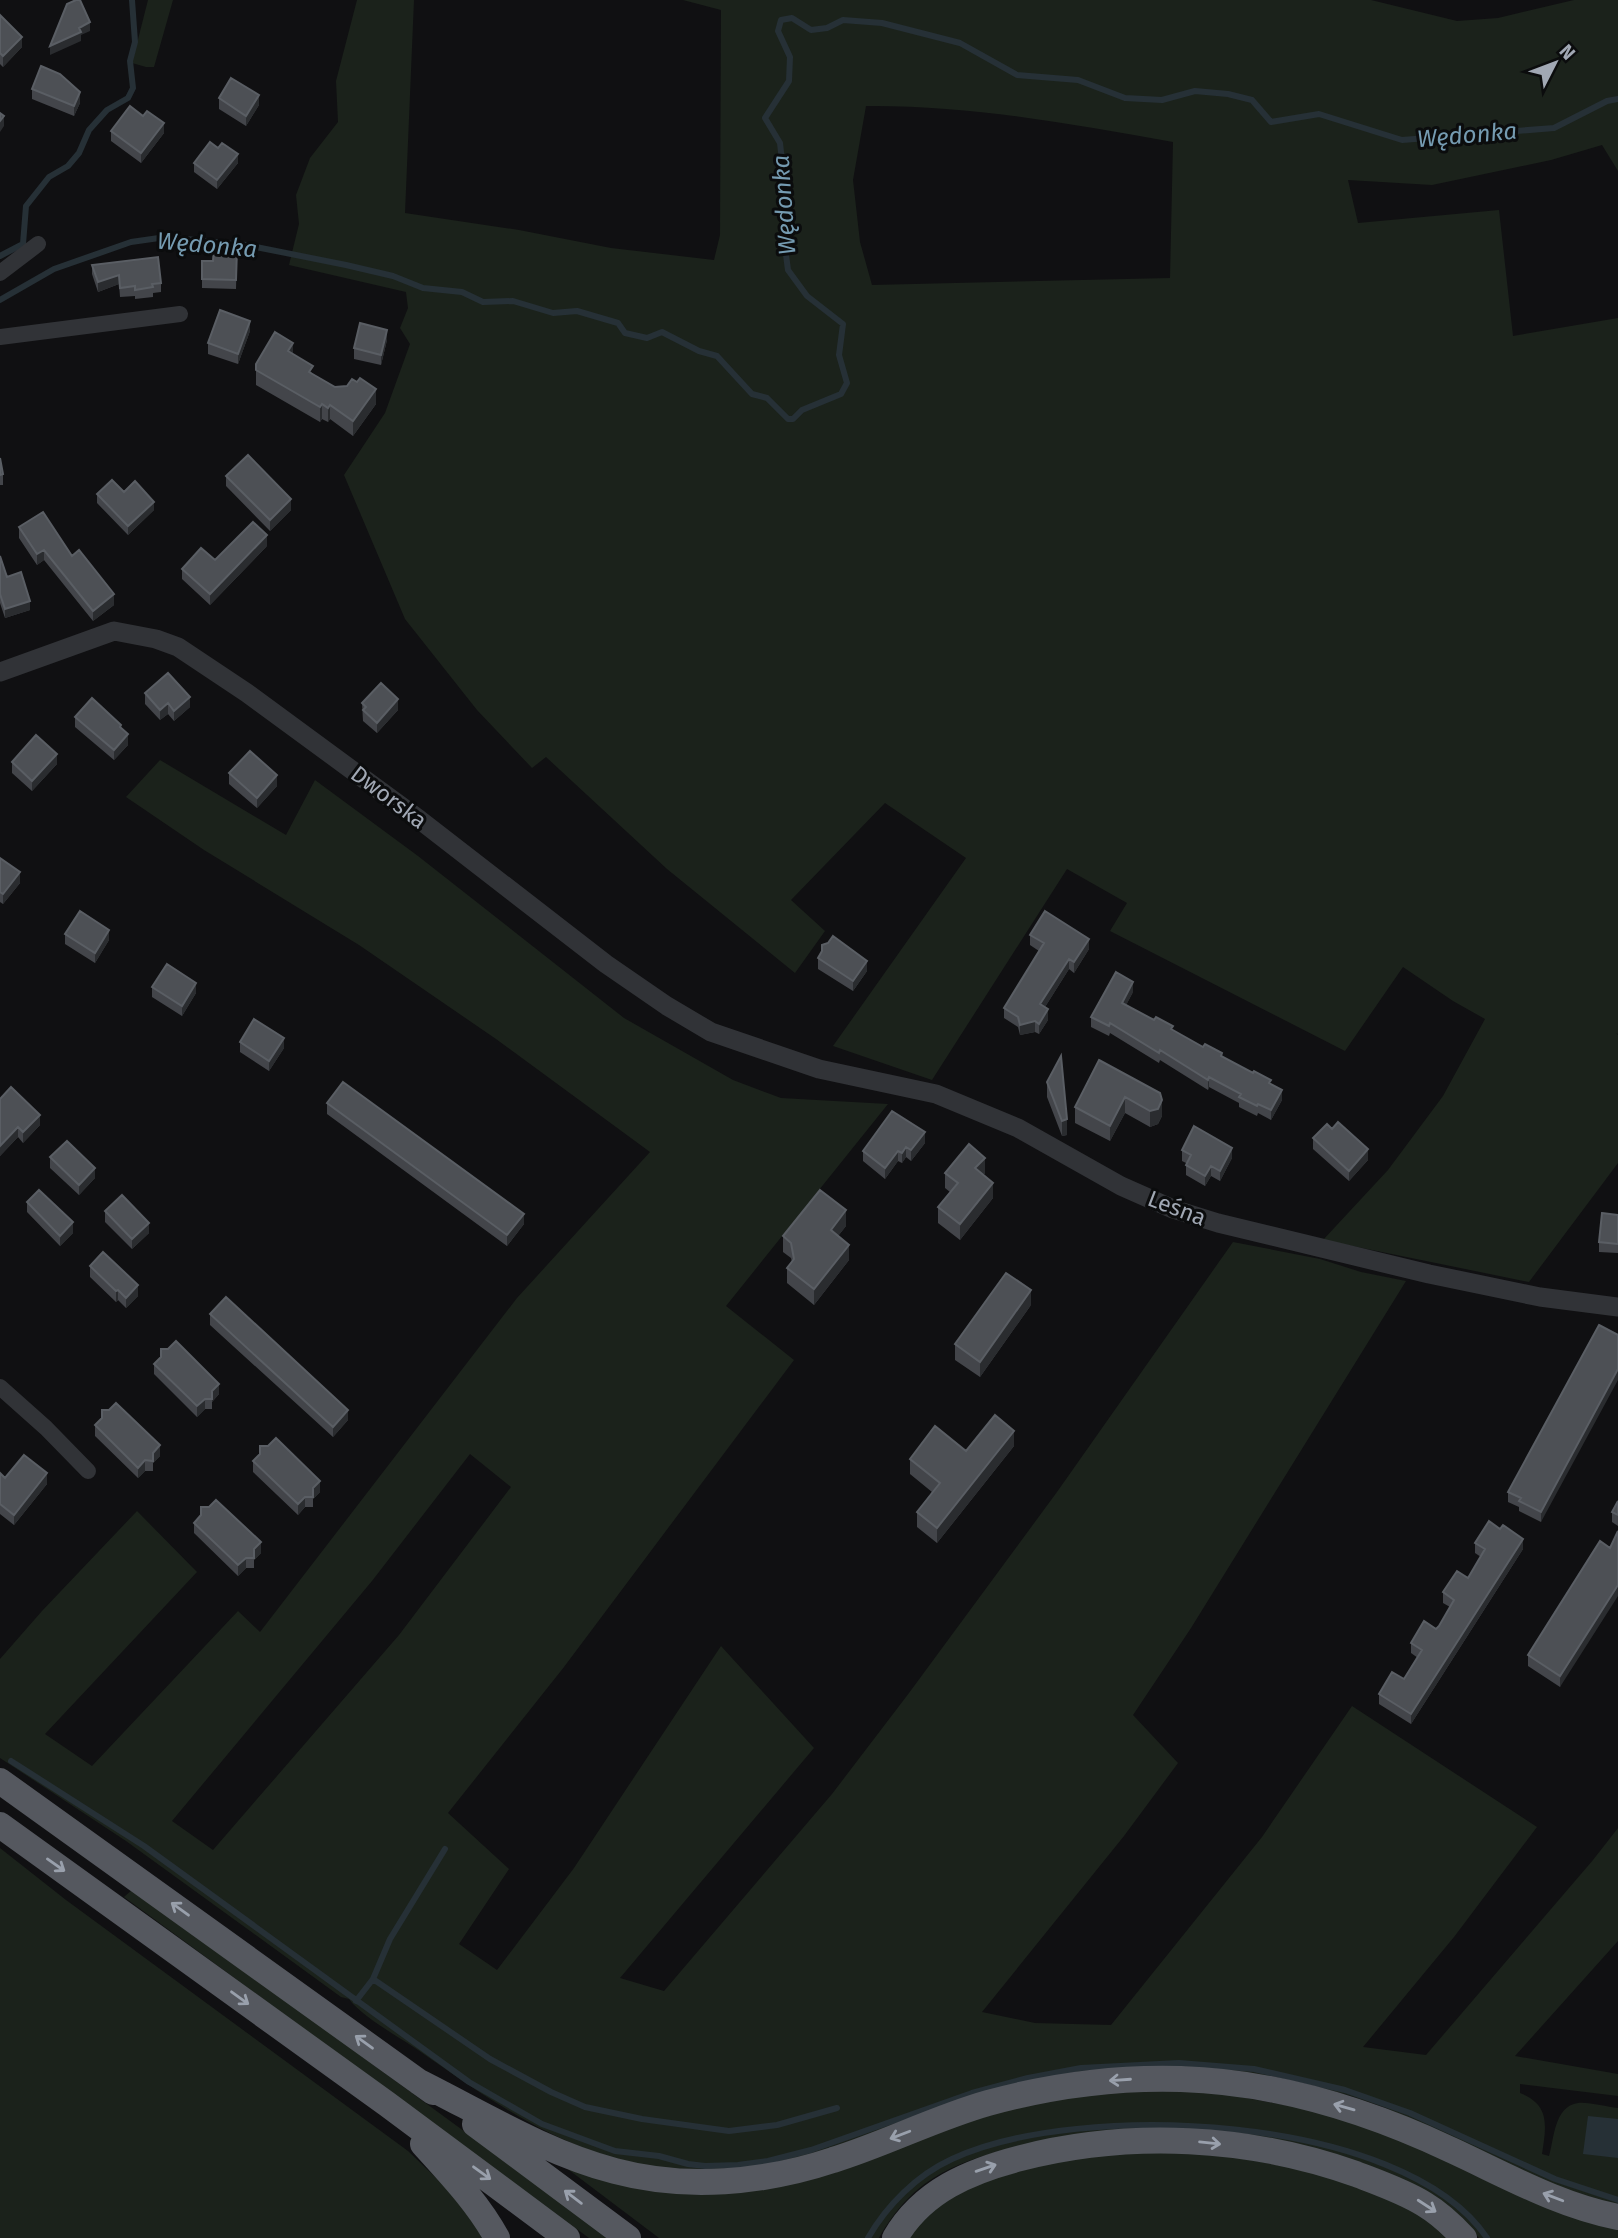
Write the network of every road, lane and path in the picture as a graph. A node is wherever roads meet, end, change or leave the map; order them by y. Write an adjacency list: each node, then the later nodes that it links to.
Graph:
1 (38, 244): 2 (street)
2 (0, 273)
3 (180, 314): 4 (street)
4 (0, 337)
5 (0, 672): 6 (street, Dworska)
6 (757, 1048): 7 (street, Leśna)
7 (1618, 1307)
8 (0, 1387): 9 (street)
9 (88, 1471)
10 (0, 1781): 12 (highway, one-way to 10)
11 (0, 1825): 13 (highway, one-way to 13)
12 (419, 2082): 14 (highway, one-way to 12); 17 (highway, one-way to 12)
13 (387, 2104): 15 (highway); 16 (highway, one-way to 16)
14 (1618, 2217)
15 (497, 2238)
16 (567, 2238)
17 (628, 2238)
18 (895, 2238): 19 (highway, one-way to 19)
19 (1464, 2238)

